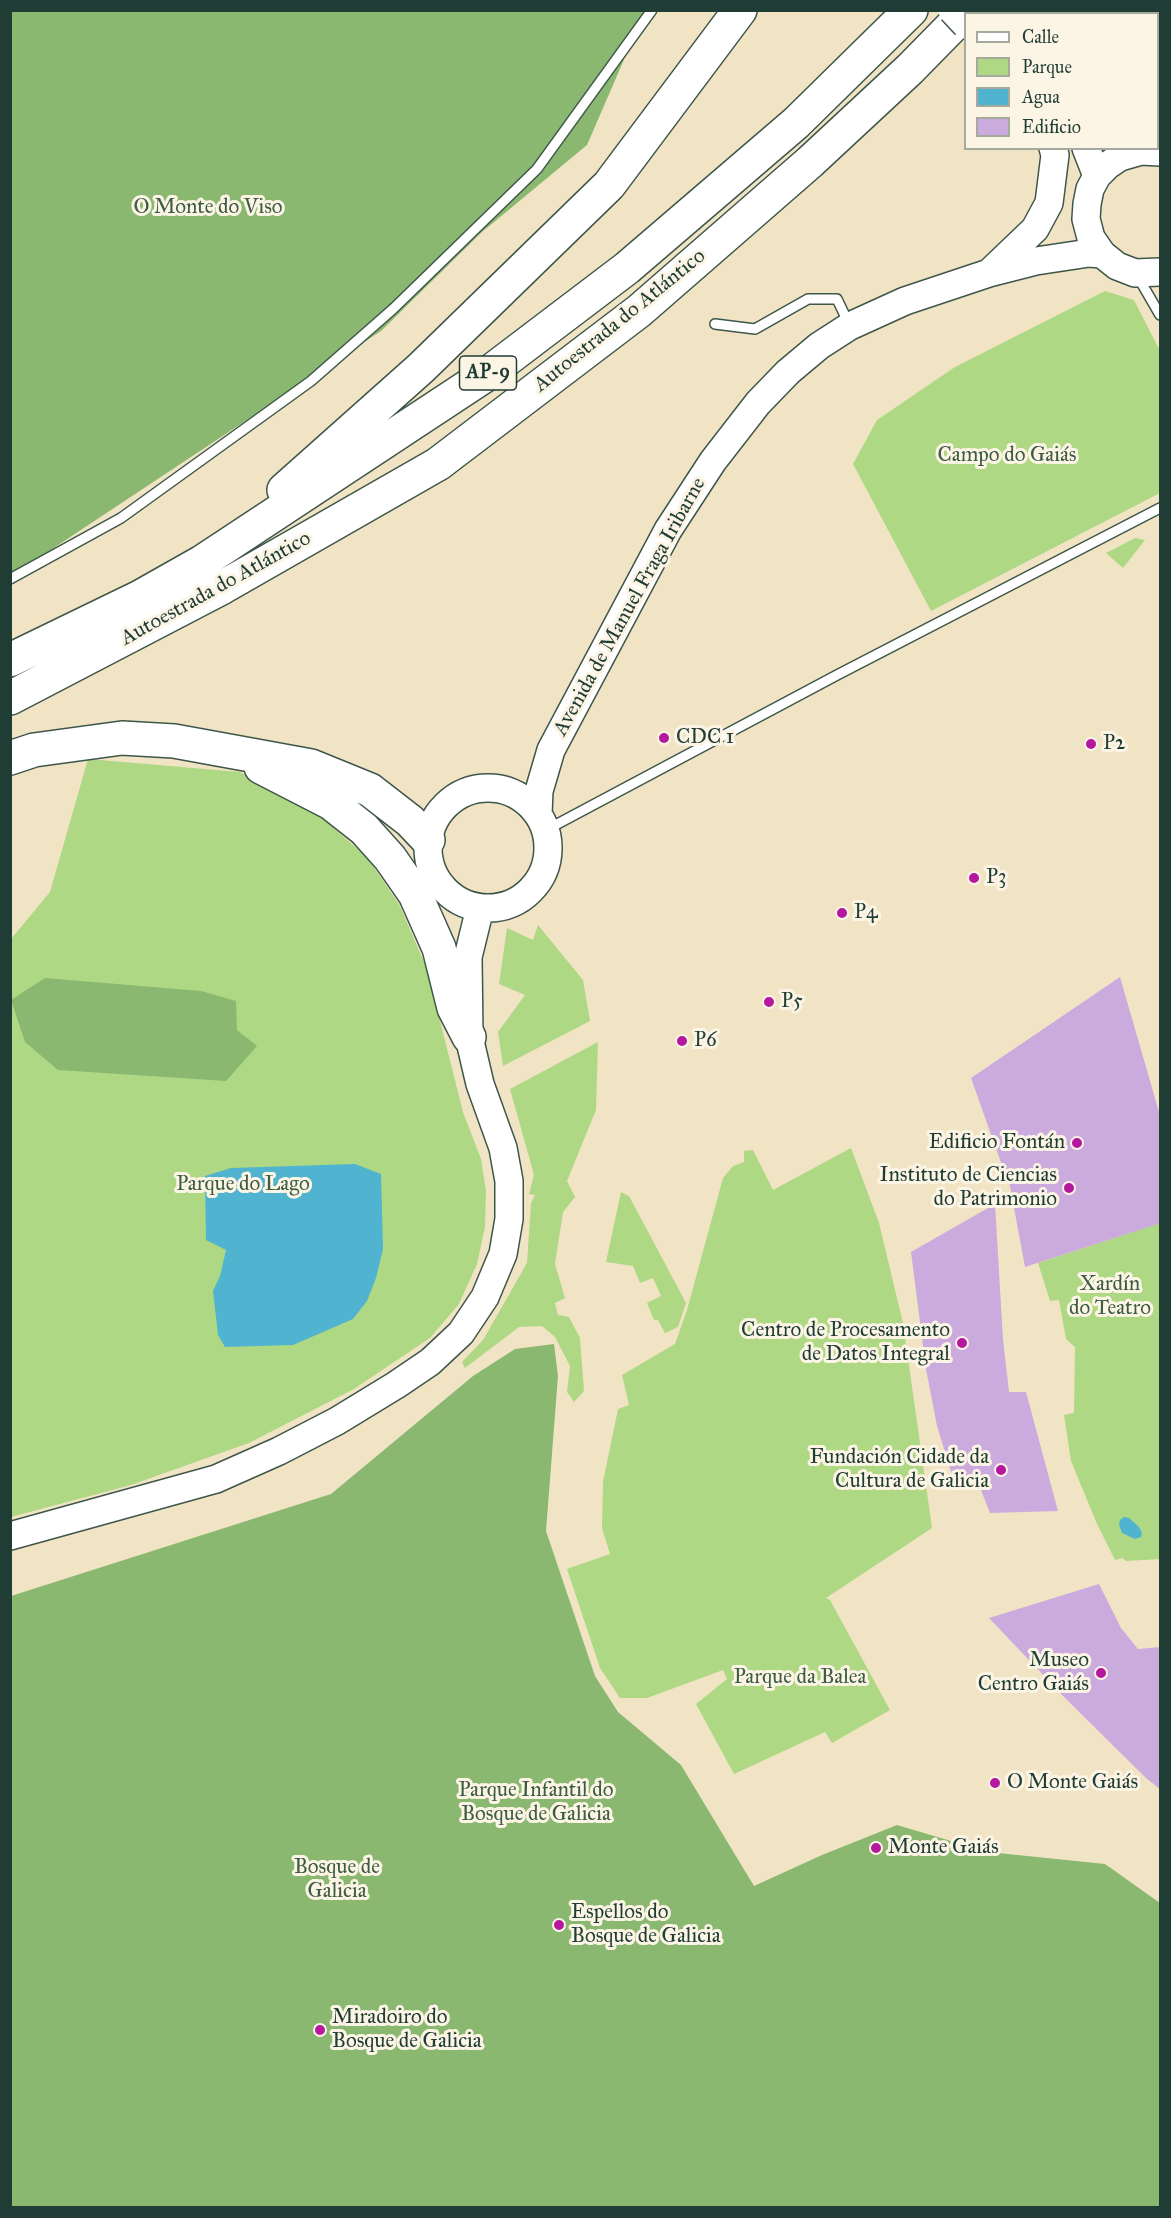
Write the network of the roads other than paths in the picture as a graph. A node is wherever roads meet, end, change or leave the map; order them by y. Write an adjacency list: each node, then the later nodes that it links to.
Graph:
1 (652, 10): 22 (lane)
2 (740, 10): 21 (highway)
3 (911, 10): 21 (highway, Autoestrada do Atlántico / AP-9)
4 (952, 10): 6 (street, bridge)
5 (964, 14): 24 (highway, Autoestrada do Atlántico / AP-9)
6 (964, 23)
7 (1054, 150): 16 (street)
8 (1087, 150): 11 (street)
9 (1161, 152): 10 (street)
10 (1113, 153): 11 (street)
11 (1097, 176): 12 (street)
12 (1086, 219): 13 (street); 14 (street, Avenida de Manuel Fraga Iribarne)
13 (1102, 254): 14 (street, Avenida de Manuel Fraga Iribarne); 15 (street)
14 (1036, 261): 16 (street, Avenida de Manuel Fraga Iribarne)
15 (1148, 272): 17 (lane)
16 (990, 273): 19 (street, Avenida de Manuel Fraga Iribarne)
17 (1161, 315)
18 (715, 324): 19 (lane)
19 (850, 326): 26 (street, Avenida de Manuel Fraga Iribarne)
20 (1161, 508): 29 (lane)
21 (202, 562): 23 (highway, Autoestrada do Atlántico / AP-9)
22 (10, 579)
23 (10, 660)
24 (10, 698)
25 (228, 749): 27 (highway); 30 (highway); 32 (highway)
26 (551, 750): 28 (street, Avenida de Manuel Fraga Iribarne); 29 (street, Avenida de Manuel Fraga Iribarne)
27 (10, 758)
28 (492, 787): 29 (street); 30 (street, Avenida de Manuel Fraga Iribarne)
29 (542, 822): 31 (street, Avenida de Manuel Fraga Iribarne)
30 (428, 840): 31 (street, Avenida de Manuel Fraga Iribarne)
31 (480, 908): 32 (street)
32 (469, 1036): 33 (street)
33 (10, 1536)

